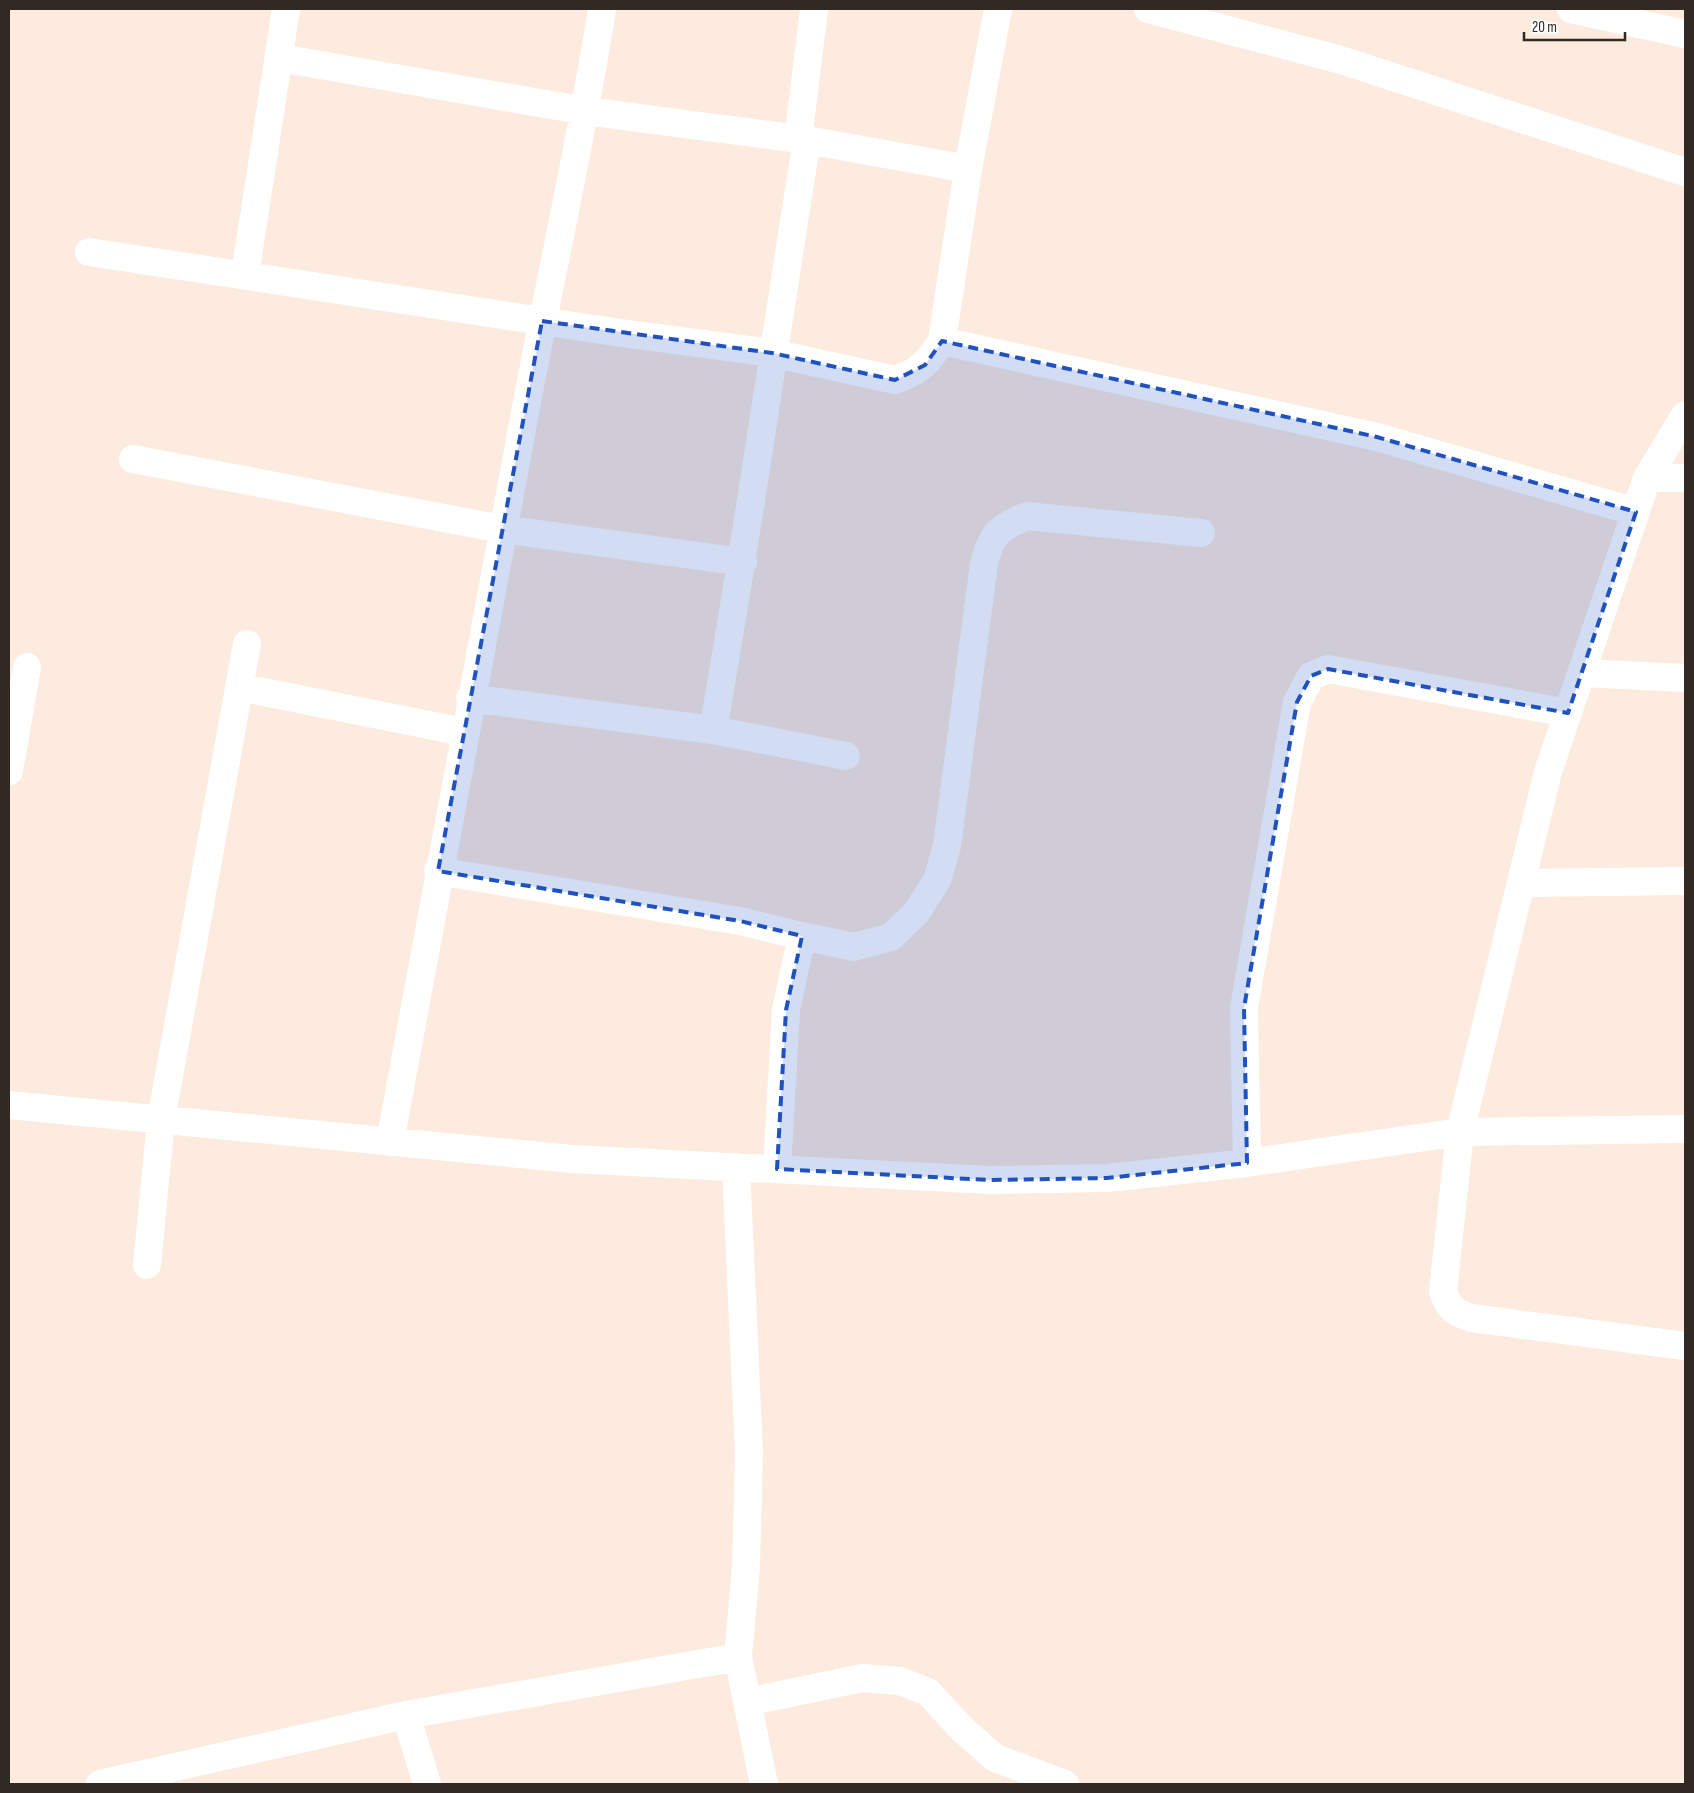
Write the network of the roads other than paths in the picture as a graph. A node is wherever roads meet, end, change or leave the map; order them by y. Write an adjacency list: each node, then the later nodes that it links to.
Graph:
1 (286, 9): 8 (street)
2 (602, 9): 9 (street)
3 (814, 9): 10 (street)
4 (998, 9): 11 (street)
5 (1148, 9): 12 (street)
6 (1571, 9): 7 (street)
7 (1685, 34)
8 (280, 58): 9 (street); 14 (street)
9 (586, 111): 10 (street); 15 (street)
10 (802, 140): 11 (street); 17 (street)
11 (968, 170): 16 (street)
12 (1685, 172)
13 (88, 252): 14 (street)
14 (245, 275): 15 (street)
15 (542, 321): 17 (street); 23 (street)
16 (942, 341): 17 (street); 22 (street)
17 (772, 353): 25 (street)
18 (1685, 415): 20 (street)
19 (133, 459): 23 (street)
20 (1647, 478): 21 (street); 22 (street)
21 (1685, 478)
22 (1636, 512): 28 (street)
23 (502, 529): 25 (street); 31 (street)
24 (1201, 533): 40 (street)
25 (743, 562): 33 (street)
26 (247, 644): 30 (street)
27 (27, 667): 36 (street)
28 (1582, 673): 29 (street); 32 (street)
29 (1685, 678)
30 (239, 687): 34 (street); 42 (street)
31 (470, 698): 33 (street); 34 (street)
32 (1568, 713): 39 (street); 46 (street)
33 (713, 730): 35 (street)
34 (464, 732): 37 (street)
35 (846, 756)
36 (9, 771)
37 (438, 871): 40 (street); 45 (street)
38 (1685, 881): 39 (street)
39 (1521, 883): 44 (street)
40 (802, 936): 48 (street)
41 (9, 1106): 42 (street)
42 (161, 1120): 45 (street); 49 (street)
43 (1685, 1129): 44 (street)
44 (1460, 1132): 46 (street); 50 (street)
45 (390, 1142): 47 (street)
46 (1247, 1163): 48 (street)
47 (736, 1167): 48 (street); 51 (street)
48 (777, 1169)
49 (147, 1266)
50 (1685, 1346)
51 (738, 1657): 52 (street); 53 (street)
52 (747, 1702): 56 (street); 57 (street)
53 (406, 1716): 54 (street); 55 (street)
54 (100, 1784)
55 (427, 1784)
56 (764, 1784)
57 (1064, 1784)

